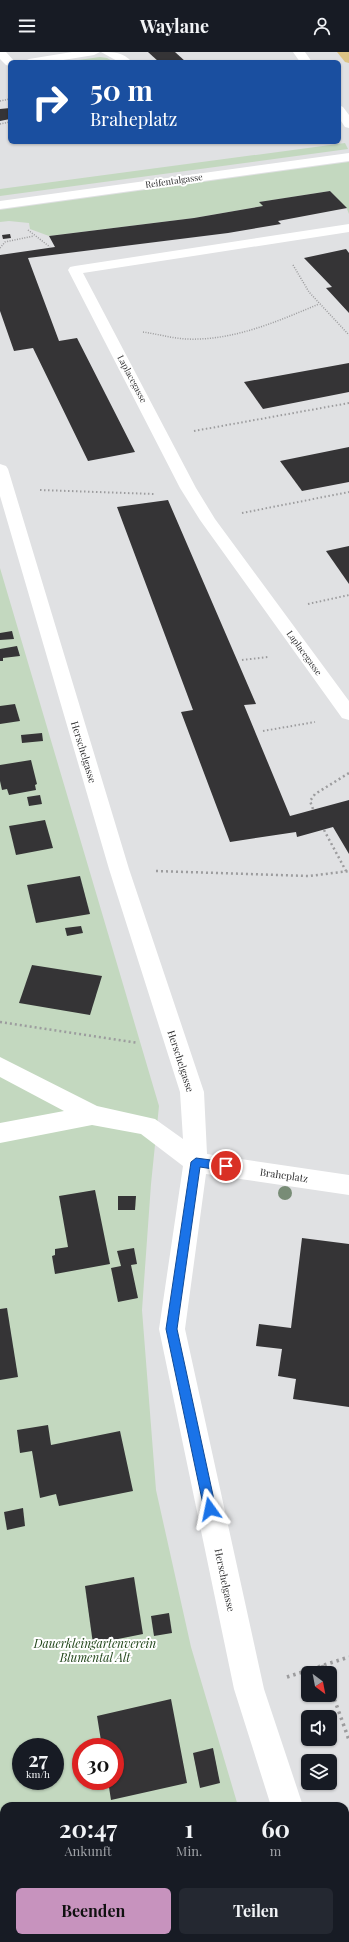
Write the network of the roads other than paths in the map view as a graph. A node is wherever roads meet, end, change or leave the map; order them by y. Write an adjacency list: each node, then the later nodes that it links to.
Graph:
1 (0, 52): 8 (street)
2 (94, 52): 5 (street)
3 (107, 52): 6 (street)
4 (343, 52): 7 (main road)
5 (42, 60)
6 (124, 60)
7 (349, 60)
8 (8, 61)
9 (341, 112): 10 (street)
10 (349, 124)
11 (349, 157): 12 (street, Reifentalgasse)
12 (0, 205)
13 (349, 228): 15 (street, Laplacegasse)
14 (0, 470): 19 (street, Herschelgasse)
15 (349, 714)
16 (0, 1066): 17 (street)
17 (92, 1115): 18 (street); 19 (street)
18 (0, 1133)
19 (196, 1162): 20 (street, Braheplatz); 21 (street, Herschelgasse)
20 (349, 1185)
21 (286, 1802)

